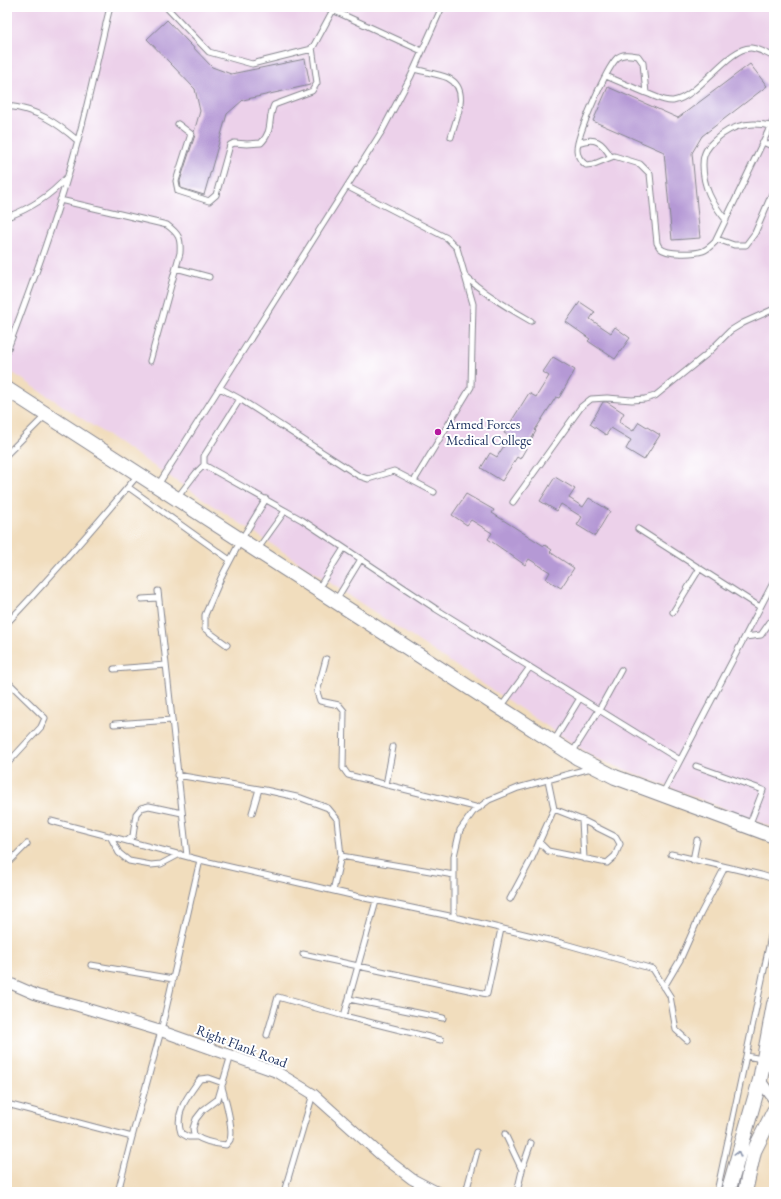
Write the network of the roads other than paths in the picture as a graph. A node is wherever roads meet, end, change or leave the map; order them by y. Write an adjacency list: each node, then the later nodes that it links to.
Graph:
1 (110, 7): 17 (lane)
2 (168, 7): 6 (lane)
3 (326, 7): 5 (lane)
4 (442, 7): 7 (lane)
5 (333, 10): 6 (lane); 7 (lane)
6 (312, 47): 14 (lane)
7 (422, 51): 9 (lane)
8 (774, 57): 11 (lane)
9 (414, 69): 16 (lane); 23 (lane)
10 (606, 76): 11 (lane); 11 (lane); 18 (lane)
11 (646, 93)
12 (7, 106): 17 (lane)
13 (774, 118): 15 (lane)
14 (178, 124)
15 (770, 126): 19 (lane); 27 (lane)
16 (451, 137)
17 (78, 141): 22 (lane)
18 (578, 142): 21 (lane); 21 (lane)
19 (763, 142): 20 (lane); 27 (lane)
20 (774, 146)
21 (611, 157): 28 (lane)
22 (67, 176): 25 (lane); 26 (lane)
23 (348, 187): 30 (lane); 37 (lane)
24 (774, 189): 28 (lane)
25 (60, 200): 29 (lane); 34 (lane)
26 (7, 217)
27 (726, 220): 28 (lane)
28 (717, 239)
29 (176, 268): 31 (lane); 35 (lane)
30 (465, 276): 33 (lane); 43 (lane)
31 (208, 277)
32 (774, 310): 49 (lane)
33 (531, 321)
34 (7, 351)
35 (150, 361)
36 (7, 388): 39 (street)
37 (220, 388): 38 (lane); 45 (lane)
38 (240, 399): 41 (lane); 43 (lane)
39 (48, 414): 40 (lane); 42 (street)
40 (7, 454)
41 (204, 465): 47 (lane); 48 (lane)
42 (139, 474): 44 (lane); 45 (street)
43 (414, 481): 46 (lane)
44 (128, 487): 56 (lane); 67 (lane)
45 (158, 487): 47 (street)
46 (434, 492)
47 (176, 499): 52 (street)
48 (266, 500): 50 (lane); 52 (lane)
49 (514, 502)
50 (286, 511): 53 (lane); 54 (lane)
51 (638, 528): 57 (lane)
52 (240, 540): 54 (street); 56 (lane)
53 (344, 548): 55 (lane); 60 (lane)
54 (256, 550): 60 (street)
55 (361, 559): 63 (lane); 72 (lane)
56 (230, 560): 69 (lane)
57 (700, 568): 64 (lane); 65 (lane)
58 (774, 581): 64 (lane)
59 (158, 590): 61 (lane)
60 (318, 590): 63 (street)
61 (158, 598): 62 (lane); 71 (lane)
62 (142, 599)
63 (335, 601): 77 (street)
64 (760, 607): 68 (lane)
65 (673, 612)
66 (774, 622): 68 (lane)
67 (7, 623)
68 (745, 637): 84 (lane)
69 (227, 646)
70 (326, 659): 90 (lane)
71 (166, 665): 73 (lane); 79 (lane)
72 (530, 666): 76 (lane); 77 (lane)
73 (114, 669)
74 (621, 670): 78 (lane)
75 (7, 681): 85 (lane)
76 (580, 698): 78 (lane); 81 (lane)
77 (500, 708): 81 (street)
78 (599, 710): 83 (lane); 84 (lane)
79 (172, 720): 80 (lane); 88 (lane)
80 (114, 724)
81 (554, 742): 83 (street)
82 (393, 747): 90 (lane)
83 (572, 754): 87 (street)
84 (680, 760): 92 (lane)
85 (7, 764)
86 (696, 766): 99 (lane)
87 (596, 767): 89 (lane); 92 (street)
88 (177, 775): 91 (lane); 95 (lane)
89 (548, 780): 93 (lane); 94 (lane)
90 (386, 785): 93 (lane)
91 (259, 789): 96 (lane); 109 (lane)
92 (662, 794): 99 (street)
93 (479, 808): 115 (lane)
94 (554, 809): 97 (lane); 104 (lane)
95 (182, 813): 103 (lane); 108 (lane)
96 (252, 813)
97 (582, 820): 110 (lane); 110 (lane)
98 (51, 821): 100 (lane)
99 (749, 827): 101 (street)
100 (110, 836): 103 (lane); 106 (lane)
101 (774, 836)
102 (697, 840): 112 (lane)
103 (127, 841): 106 (lane)
104 (539, 842): 110 (lane); 118 (lane)
105 (27, 844): 113 (lane)
106 (180, 854): 108 (lane)
107 (670, 854): 112 (lane)
108 (187, 856): 111 (lane)
109 (341, 856): 115 (lane); 117 (lane)
110 (584, 859)
111 (200, 860): 117 (lane); 126 (lane)
112 (692, 860): 114 (lane)
113 (7, 864)
114 (725, 867): 116 (lane); 128 (lane)
115 (454, 874): 120 (lane)
116 (774, 879)
117 (333, 891): 119 (lane)
118 (510, 899)
119 (376, 901): 120 (lane); 125 (lane)
120 (454, 917): 122 (lane)
121 (774, 922): 138 (lane)
122 (501, 929): 125 (lane); 128 (lane)
123 (304, 954): 125 (lane)
124 (91, 965): 126 (lane)
125 (359, 966): 129 (lane)
126 (173, 979): 133 (lane)
127 (7, 982): 133 (street, Right Flank Road)
128 (664, 987): 136 (lane)
129 (349, 998): 131 (lane); 132 (lane)
130 (774, 1004): 139 (street)
131 (344, 1016): 134 (lane); 135 (lane)
132 (443, 1018)
133 (161, 1031): 137 (street, Right Flank Road); 148 (lane)
134 (267, 1035)
135 (441, 1040)
136 (687, 1040)
137 (231, 1055): 141 (lane); 142 (street, Right Flank Road)
138 (746, 1056): 139 (lane); 152 (lane)
139 (763, 1060): 140 (street)
140 (760, 1080): 143 (street); 152 (street, one-way to 140)
141 (222, 1085): 147 (lane); 147 (lane); 147 (lane)
142 (313, 1094): 154 (lane); 155 (street, Right Flank Road)
143 (774, 1100)
144 (7, 1104): 148 (lane)
145 (774, 1111): 158 (street)
146 (505, 1134): 151 (lane)
147 (196, 1136)
148 (132, 1137): 153 (lane)
149 (531, 1143): 151 (lane)
150 (477, 1151): 156 (lane)
151 (522, 1170): 157 (lane)
152 (723, 1189)
153 (118, 1192)
154 (284, 1192)
155 (437, 1192)
156 (466, 1192)
157 (517, 1192)
158 (745, 1192)

